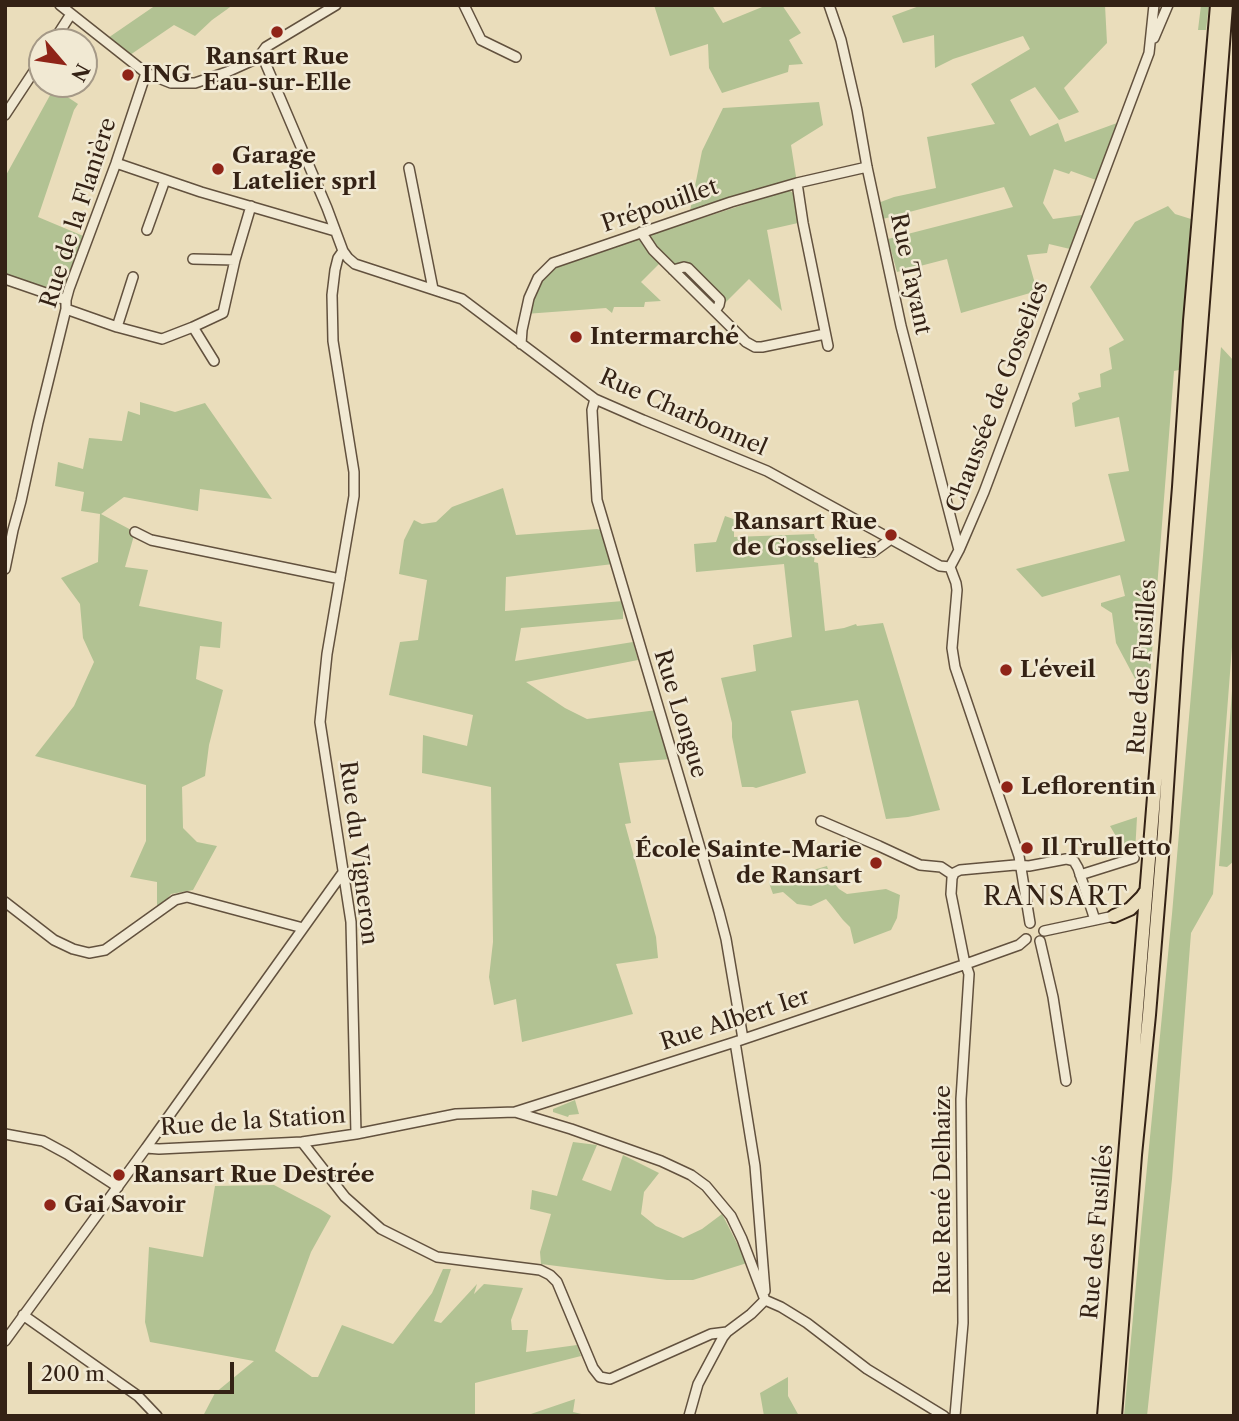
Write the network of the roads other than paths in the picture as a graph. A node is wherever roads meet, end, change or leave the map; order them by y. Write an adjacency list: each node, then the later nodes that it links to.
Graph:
1 (60, 5): 9 (street)
2 (336, 5): 13 (street)
3 (464, 5): 12 (street)
4 (829, 5): 18 (street, Rue Tayant)
5 (1154, 5): 11 (street)
6 (1168, 5): 11 (street)
7 (1217, 5): 54 (highway, Rue des Fusillés)
8 (1226, 5): 82 (highway, Rue des Fusillés)
9 (71, 14): 10 (street); 14 (street)
10 (62, 28)
11 (1151, 46): 43 (street, Chaussée de Gosselies)
12 (516, 57)
13 (258, 58): 14 (street); 24 (street)
14 (146, 73): 17 (street, Rue de la Flanière)
15 (28, 80): 16 (street)
16 (5, 115)
17 (116, 163): 20 (street); 32 (street, Rue de la Flanière)
18 (867, 167): 21 (street, Prépouillet); 43 (street, Rue Tayant)
19 (410, 168): 31 (street)
20 (165, 180): 22 (street); 23 (street)
21 (797, 183): 25 (street, Prépouillet); 35 (street)
22 (251, 206): 24 (street); 28 (street)
23 (146, 230)
24 (335, 231): 26 (street)
25 (641, 232): 35 (street); 36 (street, Prépouillet)
26 (343, 251): 31 (street, Rue Charbonnel); 47 (street, Rue du Vigneron)
27 (193, 259): 28 (street)
28 (235, 260): 34 (street)
29 (133, 277): 33 (street)
30 (5, 279): 32 (street)
31 (433, 289): 36 (street, Rue Charbonnel)
32 (66, 304): 33 (street); 40 (street, Rue de la Flanière)
33 (117, 327): 34 (street)
34 (194, 327): 38 (street)
35 (825, 334): 37 (street)
36 (521, 344): 39 (street, Rue Charbonnel)
37 (828, 346)
38 (214, 361)
39 (594, 399): 42 (street, Rue Charbonnel); 65 (street, Rue Longue)
40 (9, 529): 46 (street, Rue de la Flanière)
41 (135, 532): 47 (street)
42 (891, 539): 44 (street); 45 (street, Rue Charbonnel)
43 (959, 550): 45 (street, Chaussée de Gosselies)
44 (861, 552)
45 (950, 567): 50 (street)
46 (5, 569)
47 (340, 579): 51 (street, Rue du Vigneron)
48 (821, 821): 52 (street)
49 (1134, 858): 53 (street)
50 (1021, 865): 52 (street); 53 (street); 58 (street)
51 (344, 871): 59 (street); 69 (street, Rue du Vigneron)
52 (953, 875): 64 (street, Rue René Delhaize)
53 (1080, 875): 57 (street)
54 (1147, 889): 56 (highway); 61 (highway, Rue des Fusillés)
55 (5, 902): 59 (street)
56 (1114, 916): 57 (street); 61 (highway)
57 (1095, 920): 60 (street)
58 (1030, 923): 60 (street); 62 (street)
59 (303, 928): 71 (street)
60 (1044, 931): 63 (street)
61 (1143, 932): 81 (highway, Rue des Fusillés)
62 (1026, 939): 63 (street); 64 (street, Rue Albert Ier)
63 (1040, 941): 66 (street)
64 (966, 964): 65 (street, Rue Albert Ier); 80 (street, Rue René Delhaize)
65 (739, 1041): 67 (street, Rue Albert Ier); 73 (street, Rue Longue)
66 (1066, 1081)
67 (515, 1112): 69 (street, Rue de la Station); 73 (street)
68 (5, 1134): 72 (street)
69 (356, 1134): 70 (street, Rue de la Station)
70 (302, 1142): 71 (street, Rue de la Station); 75 (street)
71 (146, 1148): 72 (street, Rue de la Station)
72 (118, 1188): 74 (street, Rue de la Station)
73 (765, 1300): 75 (street); 79 (street)
74 (23, 1315): 76 (street, Rue de la Station); 77 (street)
75 (727, 1332): 78 (street)
76 (5, 1341)
77 (157, 1416)
78 (689, 1416)
79 (944, 1416)
80 (955, 1416)
81 (1104, 1416)
82 (1115, 1416)

